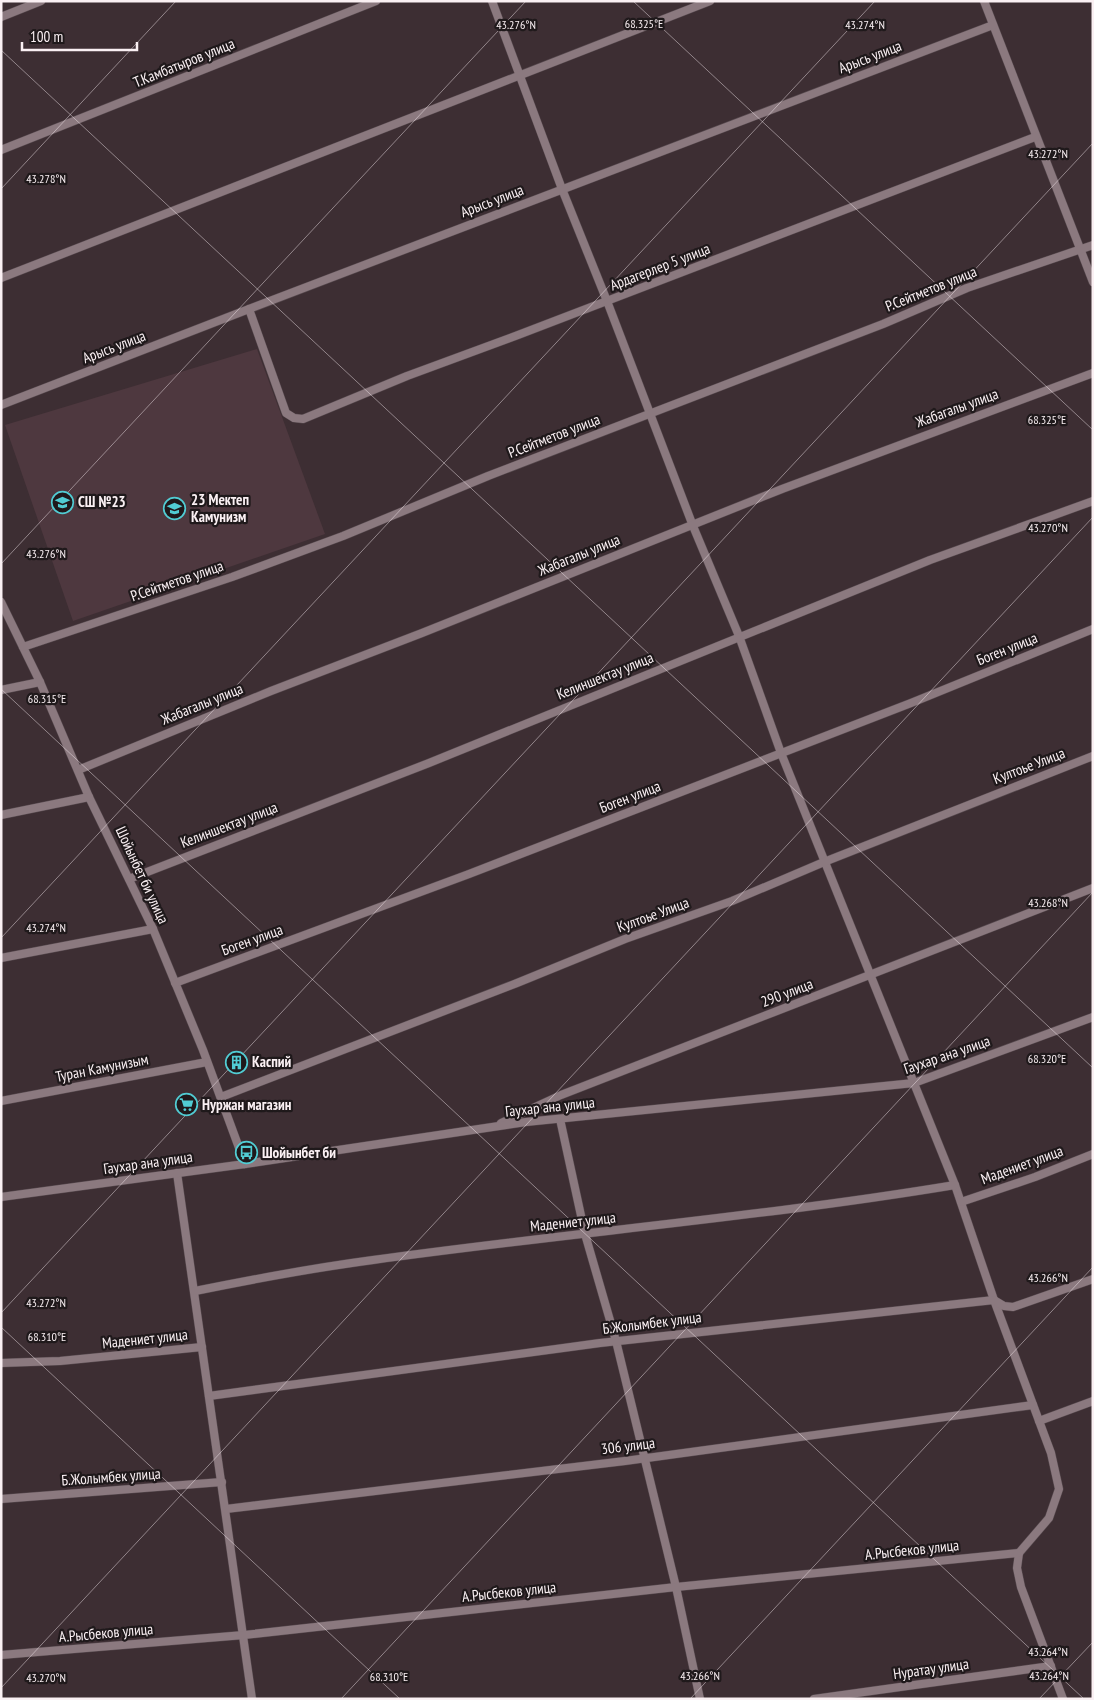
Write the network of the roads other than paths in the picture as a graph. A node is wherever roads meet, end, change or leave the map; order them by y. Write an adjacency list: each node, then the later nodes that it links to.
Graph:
1 (42, 1): 6 (street)
2 (376, 1): 10 (street, Т.Камбатыров улица)
3 (492, 1): 8 (street)
4 (710, 1): 8 (street)
5 (984, 1): 7 (street)
6 (1, 17)
7 (993, 25): 9 (street); 11 (street, Арысь улица)
8 (520, 76): 11 (street); 14 (street)
9 (1035, 137): 13 (street); 16 (street, Ардагерлер 5 улица)
10 (1, 150)
11 (562, 189): 16 (street); 17 (street, Арысь улица)
12 (1093, 245): 13 (street, Р.Сейтметов улица)
13 (1080, 250): 15 (street); 20 (street, Р.Сейтметов улица)
14 (1, 278)
15 (1093, 282)
16 (608, 301): 17 (street, Ардагерлер 5 улица); 20 (street)
17 (249, 309): 19 (street, Арысь улица)
18 (1093, 373): 22 (street, Жабагалы улица)
19 (1, 406)
20 (650, 413): 22 (street); 26 (street, Р.Сейтметов улица)
21 (1093, 501): 25 (street, Келиншектау улица)
22 (693, 526): 25 (street); 31 (street, Жабагалы улица)
23 (1, 602): 26 (street, Шойынбет би улица)
24 (1093, 629): 29 (street, Боген улица)
25 (739, 636): 29 (street); 35 (street, Келиншектау улица)
26 (23, 647): 27 (street, Шойынбет би улица)
27 (40, 682): 28 (street); 31 (street, Шойынбет би улица)
28 (1, 690)
29 (781, 753): 34 (street); 40 (street, Боген улица)
30 (1093, 756): 34 (street, Култоье Улица)
31 (78, 770): 32 (street, Шойынбет би улица)
32 (89, 797): 33 (street); 35 (street, Шойынбет би улица)
33 (1, 815)
34 (824, 862): 39 (street); 44 (street, Култоье Улица)
35 (129, 879): 37 (street, Шойынбет би улица)
36 (1093, 888): 39 (street, 290 улица)
37 (153, 929): 38 (street); 40 (street, Шойынбет би улица)
38 (1, 958)
39 (870, 975): 43 (street); 47 (street, 290 улица)
40 (175, 983): 42 (street, Шойынбет би улица)
41 (1093, 1017): 43 (street, Гаухар ана улица)
42 (207, 1062): 44 (street, Шойынбет би улица); 45 (street, Туран Камунизым)
43 (914, 1084): 46 (street, Гаухар ана улица); 51 (street)
44 (221, 1097): 49 (street, Шойынбет би улица)
45 (1, 1101)
46 (560, 1119): 47 (street, Гаухар ана улица); 54 (street)
47 (492, 1127): 49 (street, Гаухар ана улица)
48 (1093, 1154): 53 (street, Мадениет улица)
49 (245, 1164): 50 (street, Гаухар ана улица)
50 (177, 1173): 52 (street, Гаухар ана улица); 56 (street)
51 (955, 1185): 53 (street); 54 (street, Мадениет улица)
52 (1, 1197)
53 (961, 1202): 57 (street)
54 (585, 1234): 56 (street, Мадениет улица); 58 (street)
55 (1093, 1279): 57 (street, Б.Жолымбек улица)
56 (195, 1291): 59 (street)
57 (994, 1300): 58 (street, Б.Жолымбек улица); 63 (street)
58 (616, 1341): 61 (street, Б.Жолымбек улица); 65 (street)
59 (202, 1347): 60 (street, Мадениет улица); 61 (street)
60 (1, 1363)
61 (209, 1396): 66 (street)
62 (1093, 1401): 64 (street)
63 (1033, 1405): 64 (street); 65 (street, 306 улица)
64 (1039, 1421): 69 (street)
65 (644, 1458): 68 (street, 306 улица); 70 (street)
66 (222, 1482): 67 (street, Б.Жолымбек улица); 68 (street)
67 (1, 1499)
68 (226, 1509): 71 (street)
69 (1019, 1553): 70 (street, А.Рысбеков улица); 73 (street)
70 (676, 1587): 71 (street, А.Рысбеков улица); 75 (street)
71 (244, 1635): 72 (street, А.Рысбеков улица); 74 (street)
72 (1, 1655)
73 (1051, 1666): 76 (street, Нуратау улица); 77 (street)
74 (252, 1699)
75 (700, 1699)
76 (814, 1699)
77 (1063, 1699)

